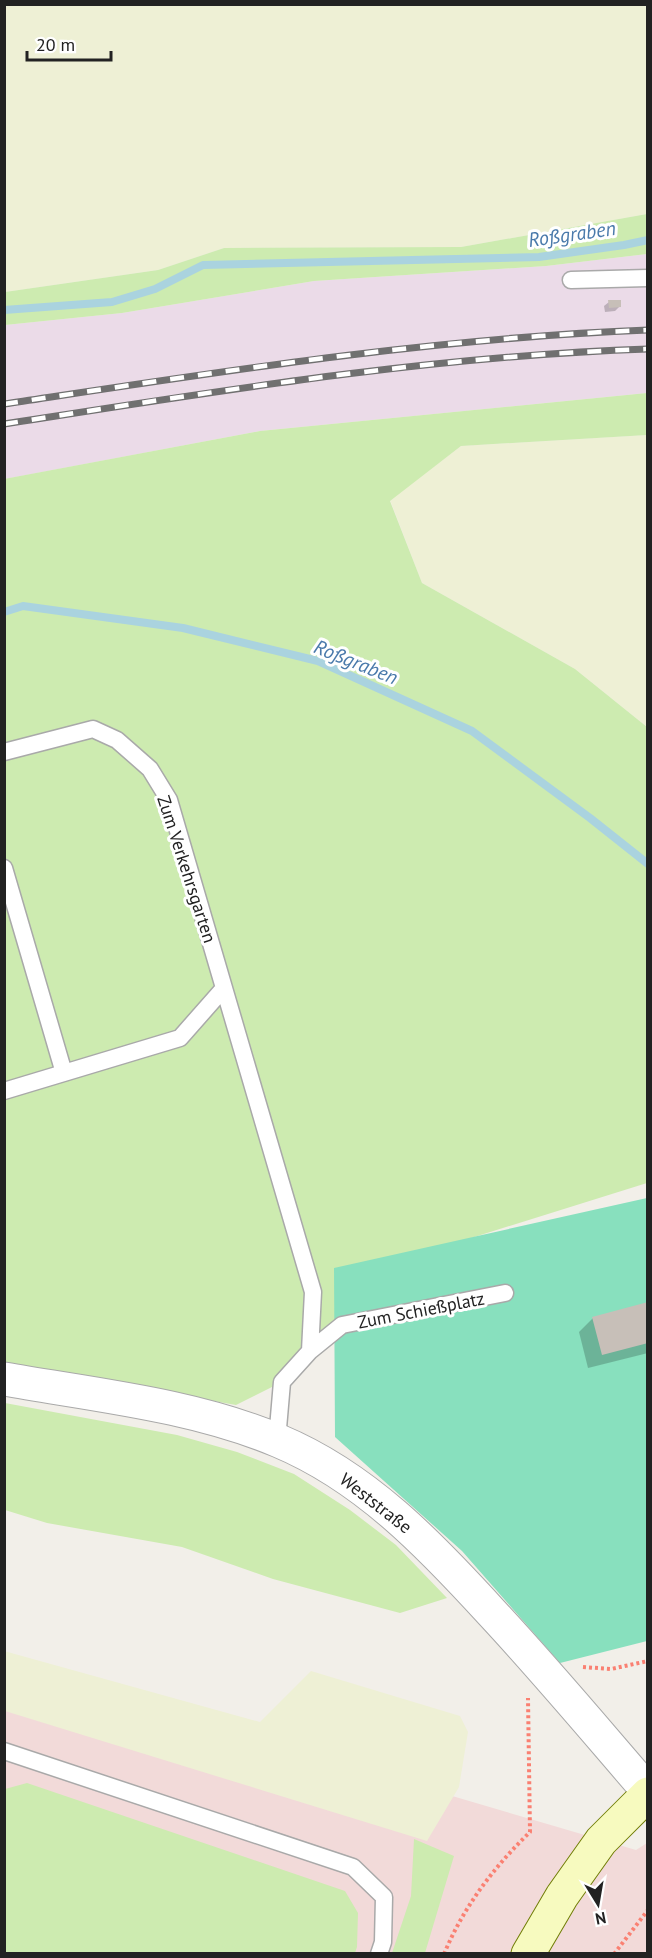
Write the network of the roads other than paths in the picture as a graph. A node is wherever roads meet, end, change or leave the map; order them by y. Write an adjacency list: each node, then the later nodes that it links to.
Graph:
1 (648, 278): 2 (lane)
2 (571, 280)
3 (4, 752): 5 (lane, Zum Verkehrsgarten)
4 (4, 868): 6 (lane)
5 (224, 988): 6 (lane); 9 (lane, Zum Verkehrsgarten)
6 (64, 1073): 7 (lane)
7 (4, 1091)
8 (505, 1293): 9 (lane, Zum Schießplatz)
9 (310, 1351): 11 (lane, Zum Schießplatz)
10 (4, 1379): 11 (street, Weststraße)
11 (277, 1440): 13 (street, Weststraße)
12 (4, 1751): 14 (lane)
13 (648, 1792): 15 (main road)
14 (380, 1953)
15 (528, 1953)

